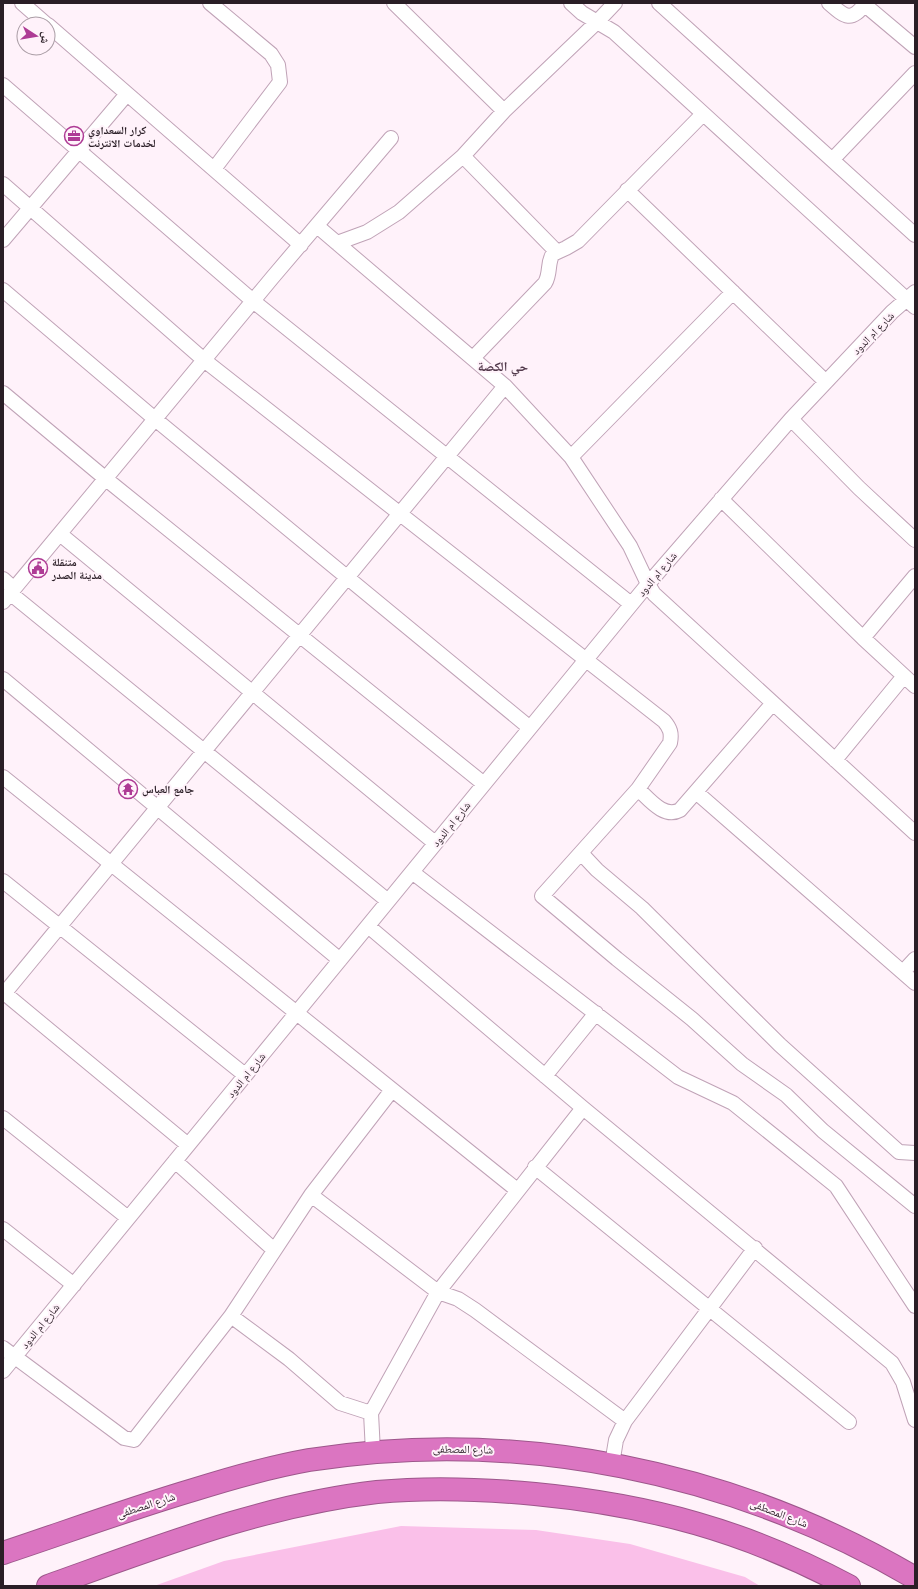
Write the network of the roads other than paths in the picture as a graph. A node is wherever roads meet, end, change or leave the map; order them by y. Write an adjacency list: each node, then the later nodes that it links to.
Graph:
1 (22, 3): 9 (street)
2 (210, 3): 22 (street)
3 (394, 3): 16 (street)
4 (571, 3): 10 (street)
5 (614, 3): 10 (street)
6 (659, 3): 21 (street)
7 (829, 3): 8 (street)
8 (866, 4): 12 (street)
9 (37, 16)
10 (598, 22): 16 (street); 17 (street)
11 (56, 33): 15 (street)
12 (915, 47)
13 (915, 73): 21 (street)
14 (3, 85): 19 (street)
15 (127, 94): 19 (street); 22 (street)
16 (504, 111): 20 (street)
17 (703, 114): 24 (street); 34 (street)
18 (391, 138): 26 (street)
19 (79, 151): 25 (street); 35 (street)
20 (463, 156): 29 (street); 31 (street)
21 (833, 159): 27 (street)
22 (214, 169): 30 (street)
23 (3, 184): 25 (street)
24 (627, 190): 31 (street); 33 (street)
25 (30, 208): 28 (street); 37 (street)
26 (317, 226): 29 (street); 30 (street)
27 (915, 235)
28 (3, 240)
29 (337, 243): 36 (street)
30 (301, 244): 35 (street)
31 (556, 251): 36 (street)
32 (3, 290): 41 (street)
33 (733, 292): 38 (street); 44 (street)
34 (912, 299): 38 (street, شارع ام الدود)
35 (253, 301): 37 (street); 43 (street)
36 (473, 358): 39 (street)
37 (204, 360): 41 (street); 47 (street)
38 (826, 382): 42 (street, شارع ام الدود)
39 (506, 386): 43 (street); 44 (street)
40 (3, 392): 45 (street)
41 (155, 419): 45 (street); 51 (street)
42 (791, 419): 46 (street, شارع ام الدود); 49 (street)
43 (447, 457): 47 (street); 55 (street)
44 (571, 457): 53 (street)
45 (106, 479): 48 (street); 56 (street)
46 (721, 499): 53 (street, شارع ام الدود); 57 (street)
47 (400, 513): 51 (street); 58 (street)
48 (60, 534): 54 (street); 62 (street)
49 (915, 540)
50 (915, 576): 57 (street)
51 (347, 577): 56 (street); 64 (street)
52 (3, 579): 54 (street)
53 (648, 584): 55 (street, شارع ام الدود); 63 (street)
54 (9, 595): 65 (street)
55 (631, 604): 58 (street, شارع ام الدود)
56 (300, 635): 62 (street); 68 (street)
57 (863, 638): 59 (street)
58 (586, 659): 64 (street, شارع ام الدود); 69 (street)
59 (904, 676): 61 (street); 66 (street)
60 (3, 679): 71 (street)
61 (915, 686)
62 (252, 692): 65 (street); 73 (street)
63 (773, 703): 66 (street); 70 (street)
64 (530, 728): 68 (street, شارع ام الدود)
65 (204, 751): 71 (street); 78 (street)
66 (835, 760): 72 (street)
67 (3, 778): 75 (street)
68 (484, 784): 73 (street, شارع ام الدود)
69 (638, 789): 70 (street); 74 (street)
70 (696, 792): 83 (street)
71 (157, 808): 75 (street); 82 (street)
72 (915, 833)
73 (435, 843): 76 (street, شارع ام الدود)
74 (581, 853): 94 (street); 99 (street)
75 (111, 864): 79 (street); 86 (street)
76 (412, 872): 78 (street, شارع ام الدود); 87 (street)
77 (3, 881): 79 (street)
78 (388, 901): 80 (street, شارع ام الدود)
79 (59, 926): 85 (street); 88 (street)
80 (368, 926): 82 (street, شارع ام الدود); 89 (street)
81 (915, 959): 83 (street)
82 (340, 960): 86 (street, شارع ام الدود)
83 (903, 972): 84 (street)
84 (915, 983)
85 (3, 993): 93 (street)
86 (296, 1013): 88 (street, شارع ام الدود); 90 (street)
87 (596, 1013): 89 (street); 106 (street)
88 (245, 1075): 93 (street, شارع ام الدود)
89 (545, 1076): 91 (street)
90 (392, 1090): 97 (street); 98 (street)
91 (583, 1108): 96 (street); 102 (street)
92 (3, 1118): 100 (street)
93 (188, 1146): 95 (street, شارع ام الدود)
94 (915, 1153)
95 (175, 1161): 100 (street, شارع ام الدود); 103 (street)
96 (535, 1167): 97 (street); 107 (street)
97 (517, 1190): 105 (street)
98 (310, 1195): 103 (street); 105 (street)
99 (915, 1206)
100 (128, 1218): 104 (street, شارع ام الدود)
101 (3, 1229): 104 (street)
102 (755, 1248): 107 (street); 113 (street)
103 (273, 1249): 108 (street)
104 (74, 1285): 110 (street, شارع ام الدود)
105 (438, 1292): 112 (street); 114 (street)
106 (915, 1306)
107 (710, 1309): 114 (street); 115 (street)
108 (231, 1316): 110 (street); 112 (street)
109 (3, 1348): 110 (street)
110 (14, 1357): 111 (street, شارع ام الدود)
111 (3, 1371)
112 (372, 1413): 116 (street)
113 (915, 1420)
114 (625, 1421): 117 (street)
115 (849, 1422)
116 (373, 1452): 117 (highway, شارع المصطفى); 118 (highway, شارع المصطفى)
117 (612, 1464): 119 (highway, شارع المصطفى)
118 (3, 1553)
119 (915, 1578)
120 (48, 1586): 121 (highway)
121 (849, 1586)

